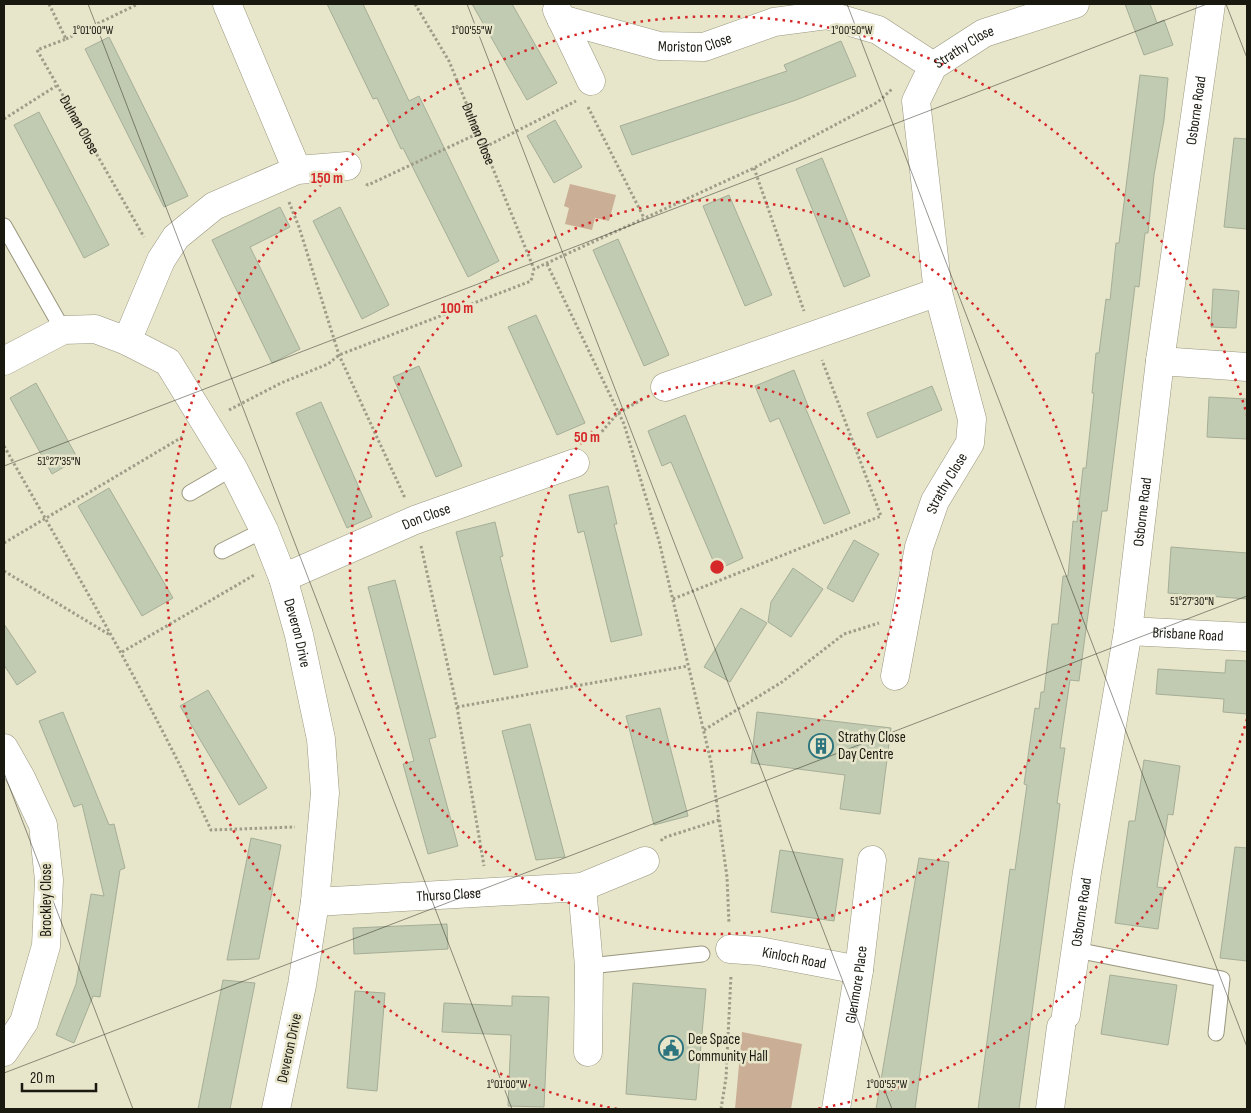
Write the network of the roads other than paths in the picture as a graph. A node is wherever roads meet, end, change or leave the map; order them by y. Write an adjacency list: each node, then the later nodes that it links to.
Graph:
1 (227, 4): 9 (street)
2 (1075, 4): 6 (street, Strathy Close)
3 (1210, 5): 15 (street, Osborne Road)
4 (829, 9): 5 (street, Moriston Close); 6 (street, Moriston Close)
5 (558, 11): 7 (street, Moriston Close)
6 (929, 73): 11 (street, Strathy Close)
7 (587, 89)
8 (347, 166): 9 (street)
9 (297, 170): 13 (street)
10 (4, 226): 12 (lane)
11 (938, 292): 17 (street); 26 (street, Strathy Close)
12 (63, 330): 13 (street, Deveron Drive); 14 (street, Deveron Drive)
13 (128, 341): 19 (street, Deveron Drive)
14 (4, 361)
15 (1160, 361): 16 (street); 24 (street, Osborne Road)
16 (1247, 367)
17 (665, 387)
18 (575, 463): 23 (street, Don Close)
19 (233, 468): 20 (lane); 21 (street, Deveron Drive)
20 (190, 493)
21 (264, 530): 22 (lane); 23 (street, Deveron Drive)
22 (222, 551)
23 (280, 570): 31 (street, Deveron Drive)
24 (1128, 631): 25 (street, Brisbane Road); 33 (street, Osborne Road)
25 (1247, 637)
26 (895, 676)
27 (4, 748): 38 (street, Brockley Close)
28 (872, 860): 36 (street, Glenmore Place)
29 (645, 861): 30 (street, Thurso Close)
30 (582, 887): 31 (street, Thurso Close); 35 (street)
31 (315, 902): 40 (street, Deveron Drive)
32 (730, 949): 36 (street, Kinloch Road)
33 (1076, 950): 37 (lane); 42 (street, Osborne Road)
34 (702, 954): 35 (lane)
35 (589, 966): 39 (street)
36 (859, 970): 41 (street, Glenmore Place)
37 (1216, 1033)
38 (4, 1052)
39 (588, 1052)
40 (276, 1109)
41 (836, 1109)
42 (1050, 1109)

